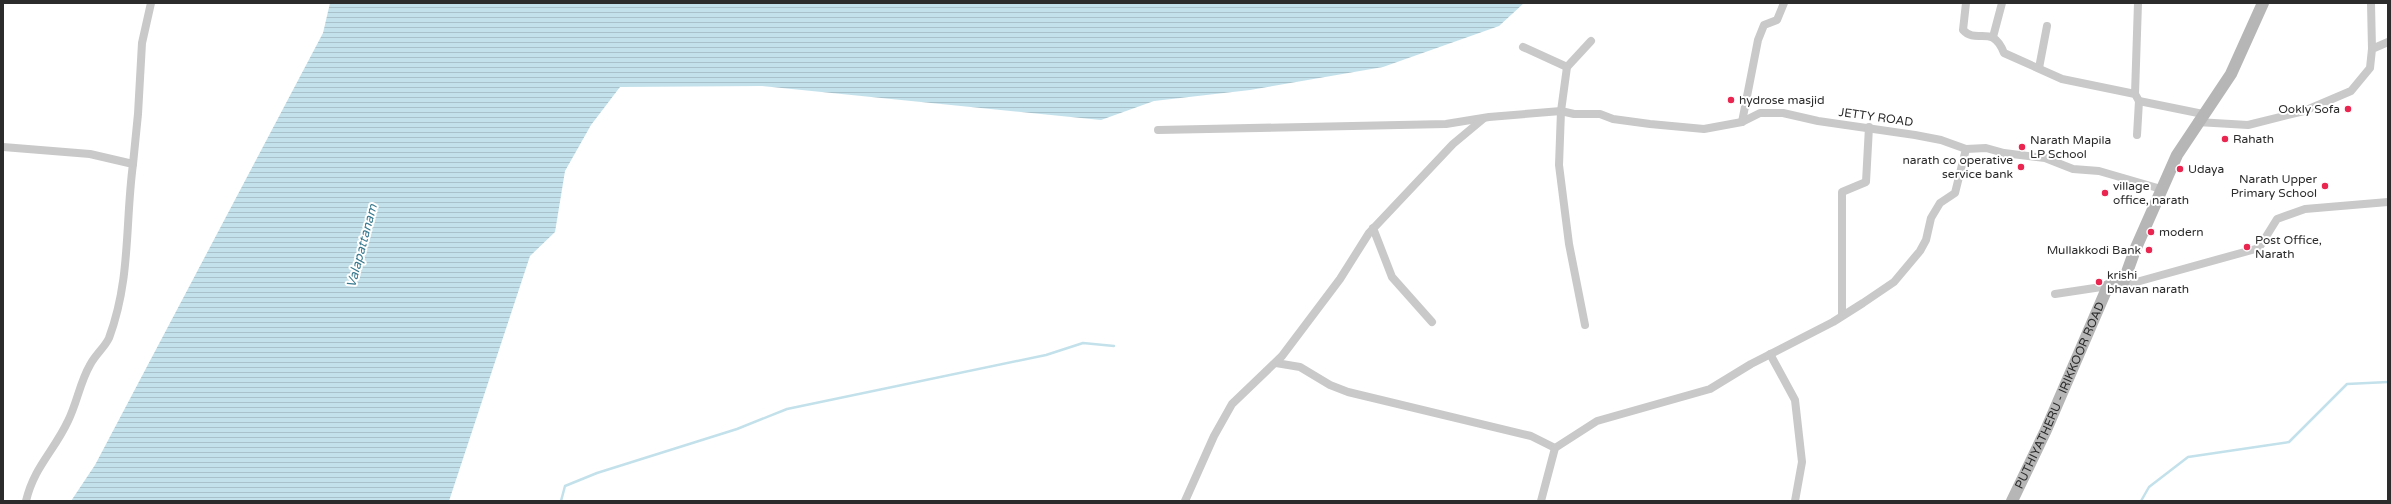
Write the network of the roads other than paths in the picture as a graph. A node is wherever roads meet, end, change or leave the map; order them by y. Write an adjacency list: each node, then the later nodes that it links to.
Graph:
1 (151, 3): 26 (street)
2 (1784, 3): 20 (street)
3 (1966, 3): 9 (street)
4 (2002, 3): 9 (street)
5 (2138, 3): 16 (street)
6 (2263, 3): 19 (main road)
7 (2371, 3): 13 (street)
8 (2047, 26): 15 (street)
9 (1993, 37): 15 (street)
10 (1590, 41): 14 (street)
11 (2388, 42): 13 (street)
12 (1523, 47): 14 (street)
13 (2372, 49): 19 (street)
14 (1567, 67): 17 (street)
15 (2038, 68): 16 (street)
16 (2137, 98): 19 (street); 23 (street)
17 (1561, 111): 18 (street, JETTY ROAD); 20 (street, JETTY ROAD); 35 (street)
18 (1489, 117): 22 (street, JETTY ROAD); 29 (street)
19 (2200, 118): 27 (main road)
20 (1742, 122): 21 (street, JETTY ROAD)
21 (1869, 127): 25 (street, JETTY ROAD); 33 (street)
22 (1158, 130)
23 (2137, 135)
24 (3, 147): 26 (street)
25 (1966, 148): 27 (street, JETTY ROAD); 33 (street)
26 (133, 164): 39 (street)
27 (2161, 189): 31 (main road)
28 (2388, 202): 31 (street)
29 (1373, 228): 34 (street); 37 (street)
30 (2108, 286): 31 (main road); 32 (street); 43 (main road, PUTHIYATHERU - IRIKKOOR ROAD)
31 (2122, 286)
32 (2055, 294)
33 (1842, 315): 36 (street)
34 (1432, 322)
35 (1585, 324)
36 (1770, 354): 38 (street); 42 (street)
37 (1276, 363): 38 (street); 40 (street)
38 (1555, 448): 41 (street)
39 (26, 501)
40 (1185, 501)
41 (1541, 501)
42 (1795, 501)
43 (2012, 501)

